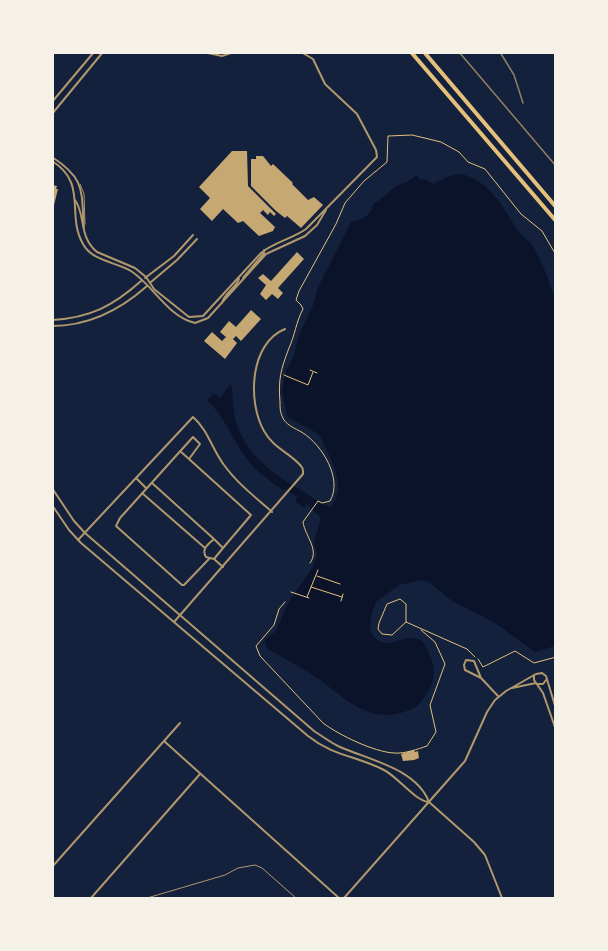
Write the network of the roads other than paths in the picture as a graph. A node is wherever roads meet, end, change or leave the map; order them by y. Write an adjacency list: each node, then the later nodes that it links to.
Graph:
1 (94, 52): 8 (street)
2 (103, 52): 9 (street)
3 (203, 52): 4 (street)
4 (234, 52)
5 (301, 52): 13 (street)
6 (411, 52): 15 (highway)
7 (424, 52): 14 (highway)
8 (52, 102)
9 (52, 114)
10 (52, 157): 16 (street)
11 (52, 161): 12 (street)
12 (75, 200): 16 (street); 20 (street)
13 (328, 207): 21 (street); 25 (street)
14 (555, 207)
15 (555, 221)
16 (84, 231): 19 (street)
17 (193, 235): 22 (street)
18 (197, 239): 26 (street)
19 (88, 243): 20 (street); 22 (street)
20 (84, 246): 24 (street)
21 (264, 250): 23 (street); 25 (street)
22 (146, 277): 24 (street); 26 (street)
23 (239, 278): 26 (street); 27 (street)
24 (142, 281): 26 (street); 28 (street)
25 (243, 281): 27 (street)
26 (150, 283): 27 (street); 29 (street)
27 (222, 303)
28 (52, 320)
29 (52, 326)
30 (285, 329): 39 (street)
31 (179, 450): 32 (street); 32 (street); 34 (street)
32 (189, 459): 44 (street)
33 (136, 478): 36 (street); 39 (street); 40 (street)
34 (151, 483): 36 (street); 41 (street)
35 (52, 488): 40 (street)
36 (146, 488): 37 (street)
37 (142, 493): 43 (street); 45 (street)
38 (52, 506): 42 (street)
39 (272, 512): 47 (street)
40 (85, 533): 42 (street); 48 (street)
41 (214, 539): 43 (street); 44 (street)
42 (78, 540): 49 (street)
43 (205, 548): 45 (street)
44 (223, 548): 46 (street)
45 (209, 559): 46 (street)
46 (214, 559): 47 (street)
47 (223, 567): 48 (street)
48 (180, 615): 49 (street); 61 (street)
49 (174, 622): 61 (street)
50 (535, 675): 52 (street); 53 (street); 54 (street)
51 (481, 678): 51 (street); 55 (street)
52 (546, 680): 53 (street); 56 (street)
53 (536, 684): 54 (street); 58 (street)
54 (512, 688): 55 (street)
55 (498, 696): 61 (street)
56 (555, 709)
57 (180, 723): 59 (street)
58 (555, 727)
59 (164, 741): 60 (street); 62 (street)
60 (200, 774): 63 (street); 66 (street)
61 (429, 802): 67 (street); 68 (street)
62 (52, 867)
63 (91, 898)
64 (147, 898): 65 (lane)
65 (296, 898)
66 (339, 898)
67 (344, 898)
68 (502, 898)

